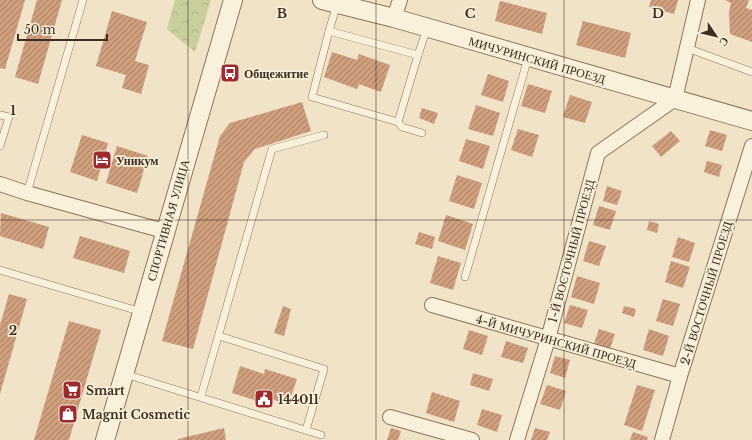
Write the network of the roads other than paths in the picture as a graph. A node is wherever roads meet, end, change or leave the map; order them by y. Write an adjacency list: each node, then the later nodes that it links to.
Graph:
1 (83, 0): 22 (lane)
2 (233, 0): 23 (street, СПОРТИВНАЯ УЛИЦА)
3 (400, 0): 6 (street)
4 (698, 0): 9 (street)
5 (330, 2): 6 (street, МИЧУРИНСКИЙ ПРОЕЗД); 8 (lane)
6 (394, 18): 7 (street, МИЧУРИНСКИЙ ПРОЕЗД)
7 (427, 28): 10 (lane); 11 (street, МИЧУРИНСКИЙ ПРОЕЗД)
8 (329, 31): 10 (lane); 16 (lane)
9 (687, 48): 12 (lane); 13 (street)
10 (418, 55): 16 (lane)
11 (528, 58): 13 (street, МИЧУРИНСКИЙ ПРОЕЗД); 25 (lane)
12 (752, 72)
13 (675, 99): 15 (street, МИЧУРИНСКИЙ ПРОЕЗД); 29 (street, 1-Й ВОСТОЧНЫЙ ПРОЕЗД)
14 (0, 114): 19 (lane)
15 (752, 121)
16 (398, 122): 17 (lane)
17 (422, 133)
18 (324, 135): 28 (lane)
19 (0, 146)
20 (752, 146): 31 (street, 2-Й ВОСТОЧНЫЙ ПРОЕЗД)
21 (0, 184): 22 (street)
22 (27, 193): 23 (street)
23 (164, 231): 27 (street, СПОРТИВНАЯ УЛИЦА)
24 (0, 270): 27 (lane)
25 (465, 277)
26 (432, 305): 29 (street, 4-Й МИЧУРИНСКИЙ ПРОЕЗД)
27 (142, 312): 30 (street, СПОРТИВНАЯ УЛИЦА)
28 (219, 336): 32 (lane); 34 (lane)
29 (548, 339): 31 (street, 4-Й МИЧУРИНСКИЙ ПРОЕЗД); 38 (street, 1-Й ВОСТОЧНЫЙ ПРОЕЗД)
30 (124, 374): 32 (lane); 36 (street, СПОРТИВНАЯ УЛИЦА)
31 (680, 376): 39 (street, 2-Й ВОСТОЧНЫЙ ПРОЕЗД)
32 (201, 396): 34 (lane)
33 (390, 417): 37 (street)
34 (306, 430): 35 (lane)
35 (321, 435)
36 (105, 440)
37 (472, 440)
38 (517, 440)
39 (662, 440)

